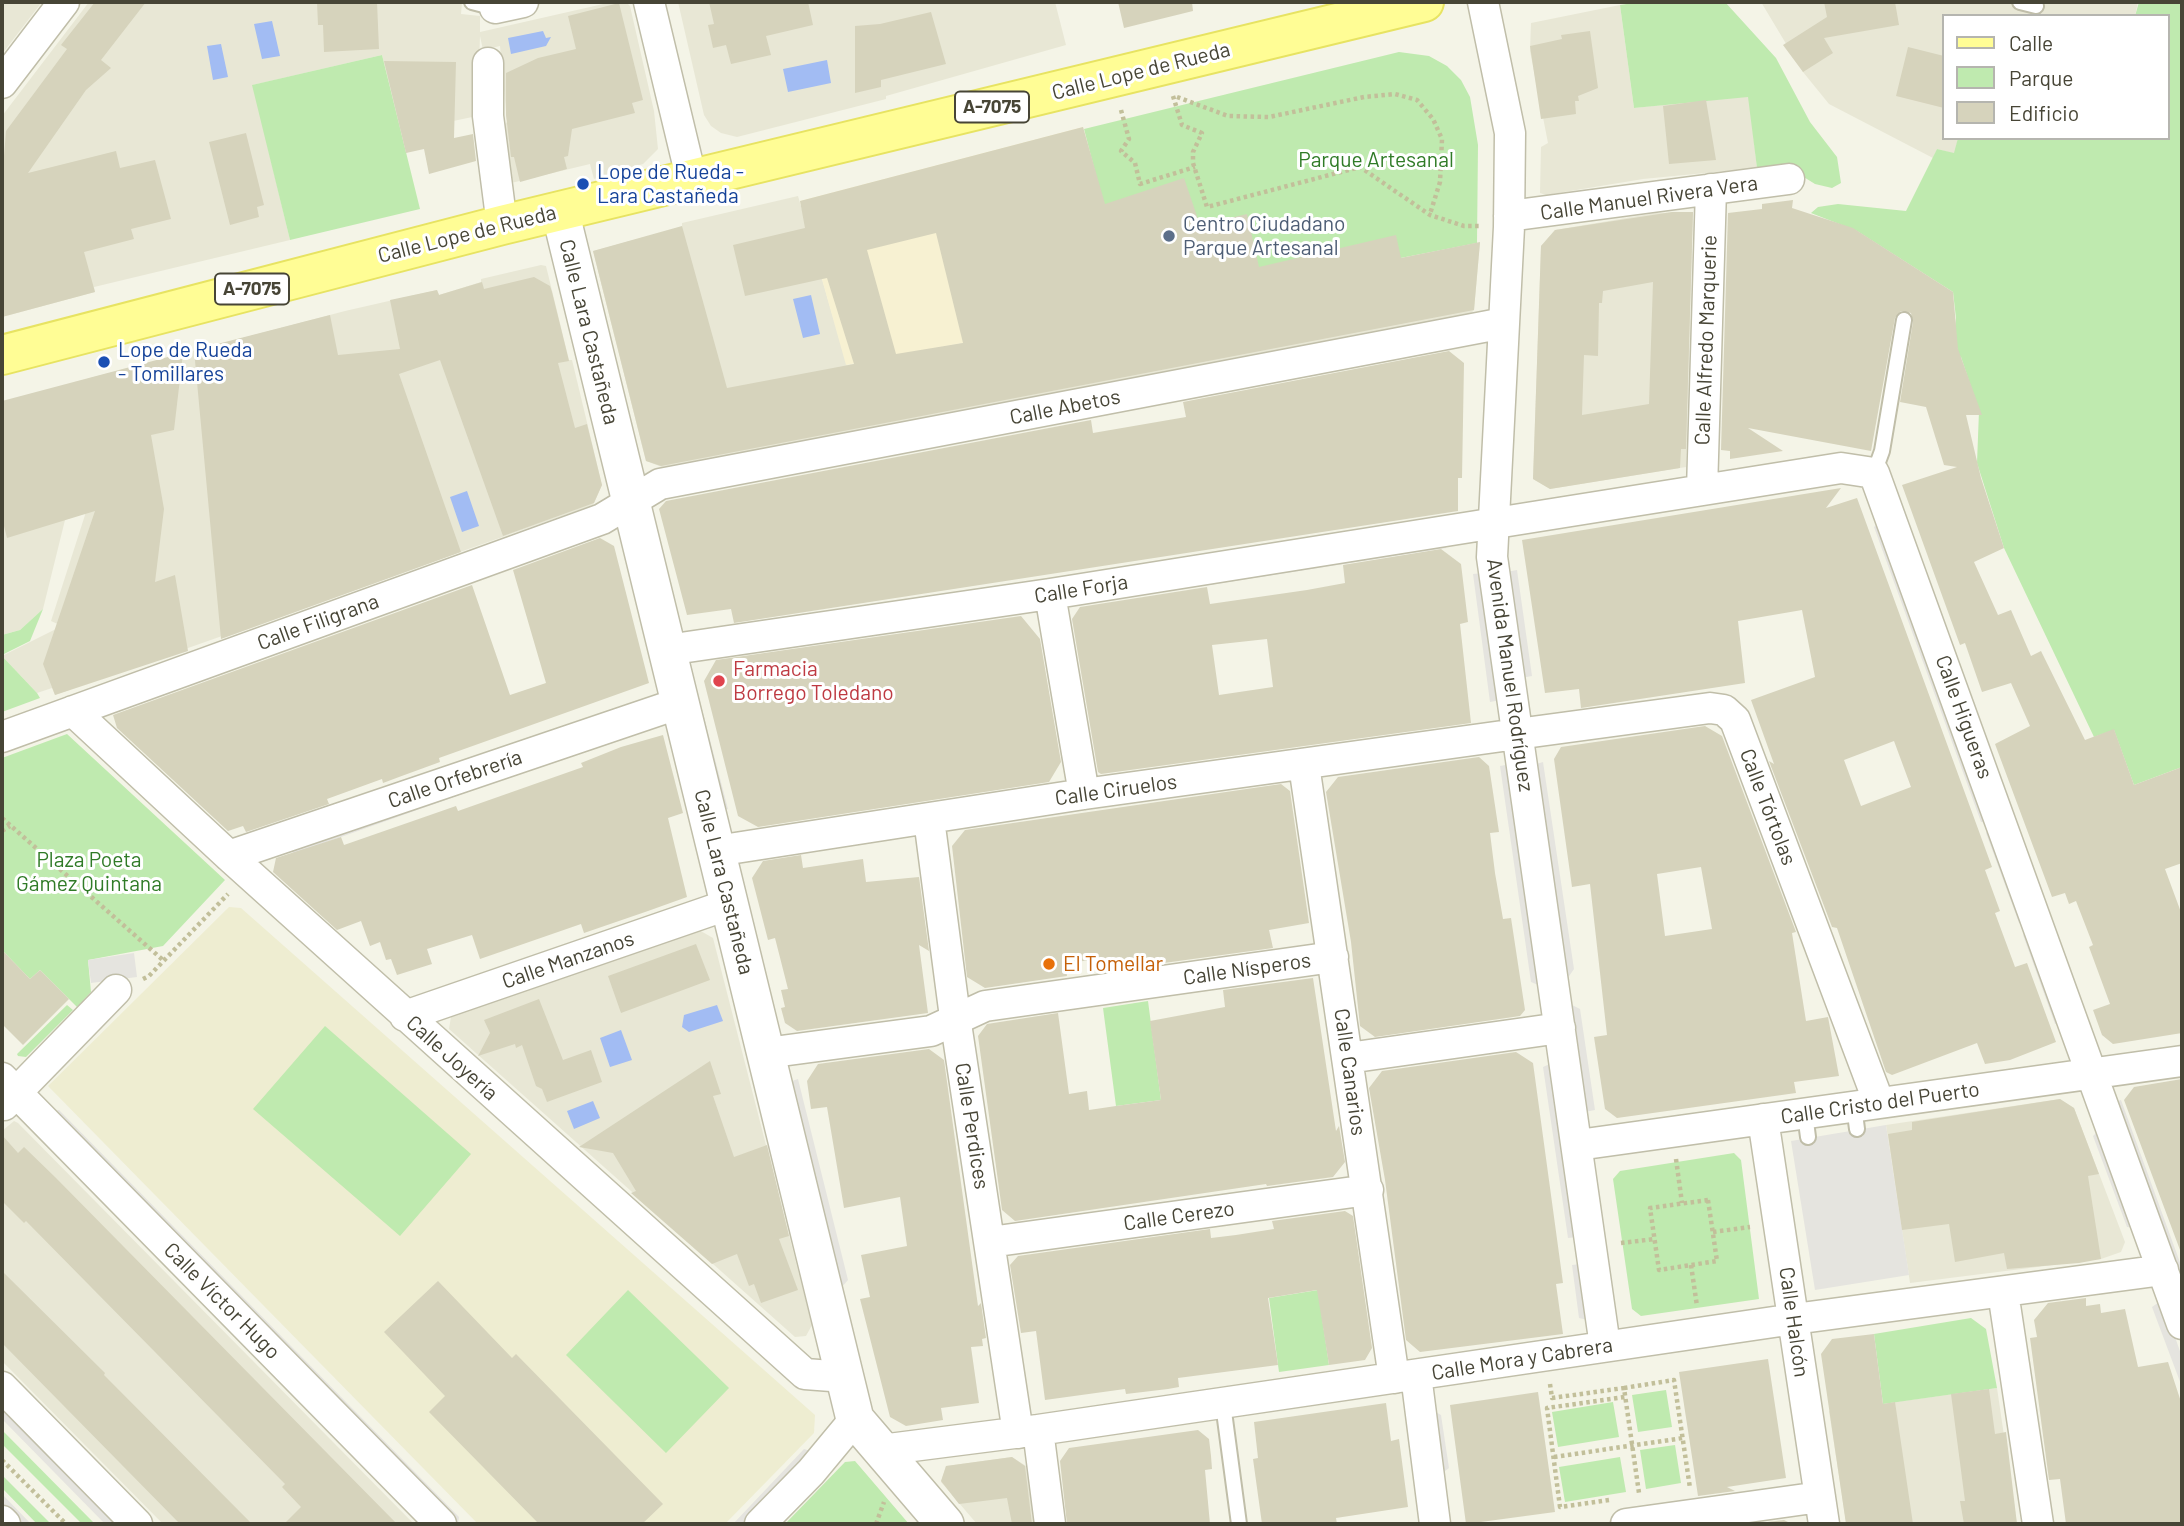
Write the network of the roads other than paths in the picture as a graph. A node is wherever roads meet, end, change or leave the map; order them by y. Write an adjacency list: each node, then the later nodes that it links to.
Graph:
1 (64, 2): 8 (street)
2 (649, 2): 10 (street)
3 (1424, 2): 10 (main road, Calle Lope de Rueda / A-7075)
4 (1483, 2): 13 (street, Avenida Manuel Rodríguez)
5 (2020, 2): 6 (lane)
6 (2036, 6)
7 (488, 63): 14 (street)
8 (2, 83)
9 (1789, 179): 11 (street, Calle Manuel Rivera Vera)
10 (692, 181): 12 (main road, Calle Lope de Rueda / A-7075)
11 (1711, 189): 13 (street, Calle Manuel Rivera Vera); 19 (street, Calle Alfredo Marquerie)
12 (560, 211): 14 (main road, Calle Lope de Rueda / A-7075); 20 (street, Calle Lara Castañeda)
13 (1509, 222): 16 (street, Avenida Manuel Rodríguez)
14 (502, 225): 17 (main road, Calle Lope de Rueda / A-7075)
15 (1904, 320): 18 (lane)
16 (1504, 323): 20 (street, Calle Abetos); 21 (street, Avenida Manuel Rodríguez)
17 (2, 355)
18 (1874, 472): 19 (street); 42 (street, Calle Higueras)
19 (1702, 490): 21 (street)
20 (631, 502): 23 (street, Calle Lara Castañeda); 25 (street, Calle Filigrana)
21 (1493, 522): 22 (street, Calle Forja); 26 (street, Avenida Manuel Rodríguez)
22 (1051, 594): 23 (street, Calle Forja); 29 (street)
23 (667, 650): 24 (street, Calle Lara Castañeda)
24 (680, 703): 31 (street, Calle Lara Castañeda); 32 (street, Calle Orfebrería)
25 (73, 711): 27 (street, Calle Filigrana); 32 (street, Calle Joyería)
26 (1517, 734): 28 (street, Calle Ciruelos); 38 (street, Avenida Manuel Rodríguez); 44 (street, Calle Tórtolas)
27 (2, 737)
28 (1304, 765): 29 (street, Calle Ciruelos); 34 (street, Calle Canarios)
29 (1084, 794): 30 (street, Calle Ciruelos)
30 (929, 819): 31 (street, Calle Ciruelos); 37 (street, Calle Perdices)
31 (716, 851): 33 (street, Calle Lara Castañeda)
32 (229, 856): 36 (street, Calle Joyería)
33 (730, 904): 36 (street, Calle Manzanos); 39 (street, Calle Lara Castañeda)
34 (1333, 957): 37 (street, Calle Nísperos); 40 (street, Calle Canarios)
35 (116, 990): 43 (street)
36 (405, 1016): 54 (street, Calle Joyería)
37 (955, 1017): 39 (street, Calle Nísperos); 48 (street, Calle Perdices)
38 (1560, 1028): 40 (street); 46 (street, Avenida Manuel Rodríguez)
39 (766, 1053): 54 (street, Calle Lara Castañeda)
40 (1348, 1058): 47 (street, Calle Canarios)
41 (2182, 1061): 42 (street, Calle Cristo del Puerto)
42 (2091, 1073): 44 (street, Calle Cristo del Puerto); 49 (street, Calle Higueras)
43 (7, 1092): 64 (street, Calle Víctor Hugo)
44 (1863, 1113): 45 (street, Calle Cristo del Puerto)
45 (1763, 1119): 46 (street, Calle Cristo del Puerto); 51 (street, Calle Halcón)
46 (1578, 1145): 53 (street, Avenida Manuel Rodríguez)
47 (1367, 1189): 48 (street, Calle Cerezo); 55 (street, Calle Canarios)
48 (990, 1242): 59 (street, Calle Perdices)
49 (2163, 1270): 50 (street, Calle Mora y Cabrera); 52 (street, Calle Higueras)
50 (2003, 1292): 51 (street, Calle Mora y Cabrera); 70 (street)
51 (1794, 1319): 53 (street, Calle Mora y Cabrera); 61 (street, Calle Halcón)
52 (2182, 1324)
53 (1605, 1346): 55 (street, Calle Mora y Cabrera)
54 (845, 1377): 58 (street, Calle Lara Castañeda)
55 (1405, 1377): 57 (street, Calle Mora y Cabrera); 69 (street, Calle Canarios)
56 (2, 1387): 63 (street)
57 (1223, 1404): 59 (street, Calle Mora y Cabrera); 68 (lane)
58 (855, 1419): 60 (street, Calle Lara Castañeda); 65 (street)
59 (1028, 1432): 60 (street, Calle Mora y Cabrera); 67 (street, Calle Perdices)
60 (881, 1450): 66 (street, Calle Lara Castañeda)
61 (1822, 1510): 62 (street)
62 (1624, 1514)
63 (137, 1524)
64 (442, 1524)
65 (760, 1524)
66 (945, 1524)
67 (1050, 1524)
68 (1239, 1524)
69 (1435, 1524)
70 (2038, 1524)

